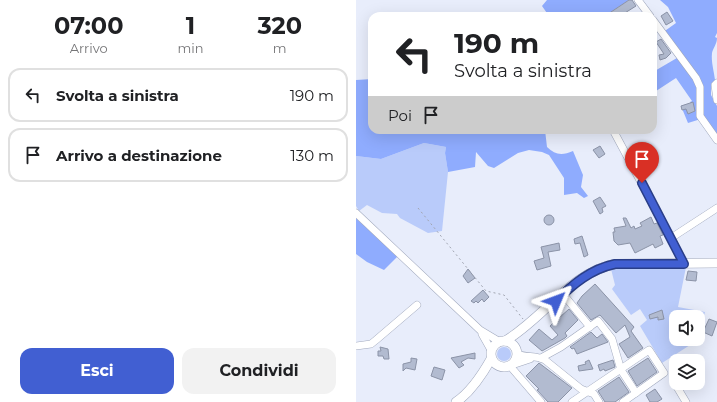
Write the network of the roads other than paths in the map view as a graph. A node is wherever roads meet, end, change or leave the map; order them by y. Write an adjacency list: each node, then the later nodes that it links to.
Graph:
1 (638, 0): 2 (street)
2 (647, 12)
3 (657, 25): 7 (street)
4 (717, 83): 5 (street)
5 (717, 100)
6 (615, 134): 10 (street)
7 (717, 140)
8 (717, 208): 10 (street)
9 (356, 213): 17 (street)
10 (671, 238): 12 (street)
11 (717, 263): 12 (main road)
12 (684, 264): 13 (main road)
13 (563, 294): 15 (main road); 16 (street)
14 (417, 305): 19 (street)
15 (528, 326): 18 (main road); 20 (main road)
16 (590, 327): 22 (street); 25 (street)
17 (480, 330): 18 (street); 21 (street)
18 (503, 342): 20 (main road); 21 (main road)
19 (356, 346)
20 (516, 351): 22 (street); 24 (main road)
21 (491, 355): 23 (main road); 26 (main road)
22 (537, 357): 24 (street); 28 (street)
23 (498, 366): 24 (main road); 26 (main road)
24 (511, 366): 31 (street)
25 (620, 370): 28 (street); 29 (street); 29 (street)
26 (480, 377): 30 (main road)
27 (679, 390): 35 (street)
28 (588, 392): 32 (street); 33 (street)
29 (636, 393): 34 (street)
30 (456, 402)
31 (542, 402)
32 (572, 402)
33 (599, 402)
34 (623, 402)
35 (686, 402)

